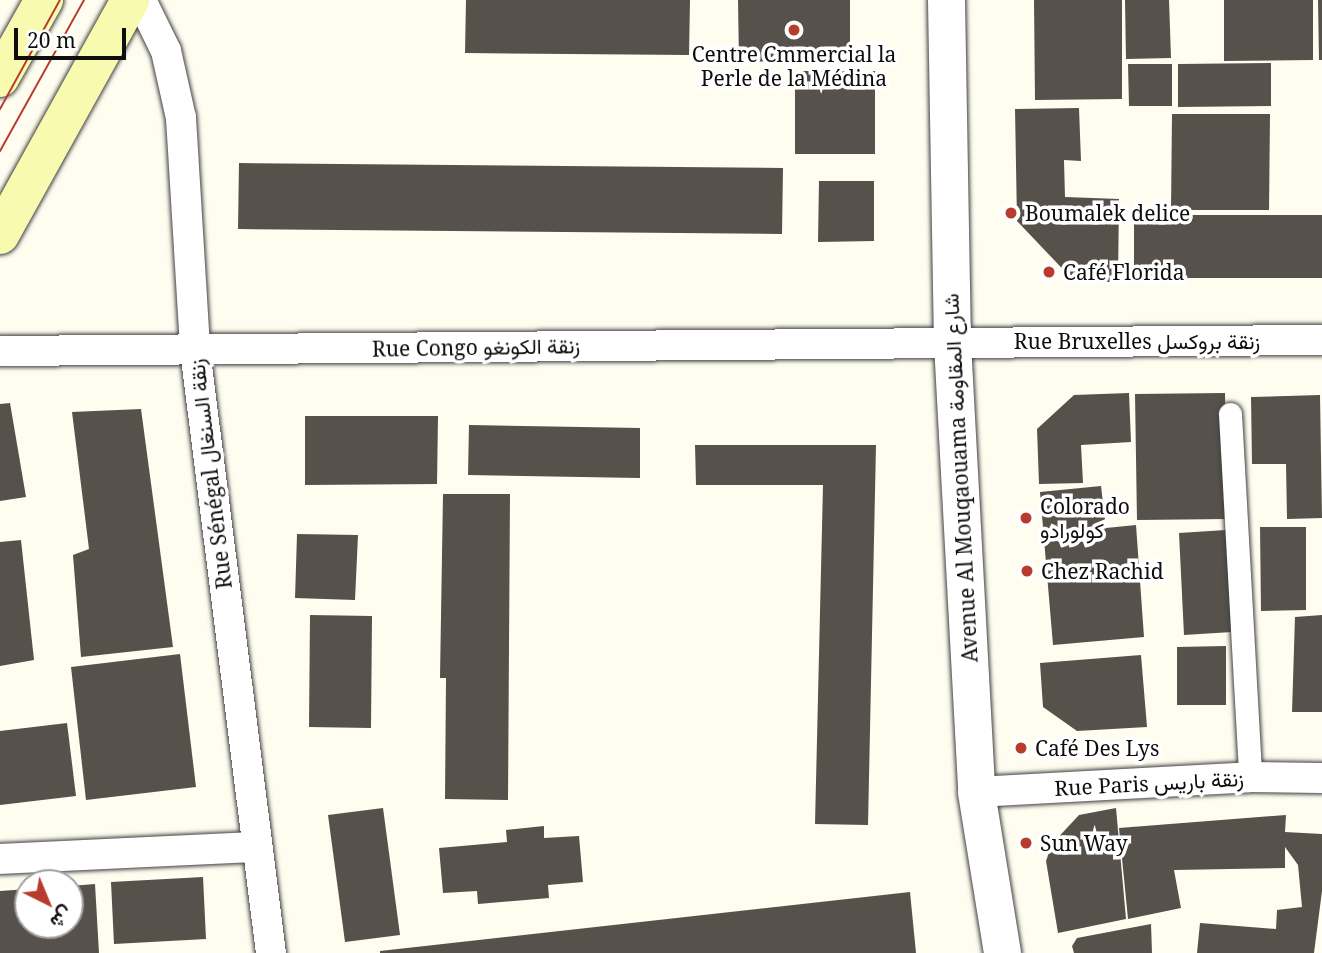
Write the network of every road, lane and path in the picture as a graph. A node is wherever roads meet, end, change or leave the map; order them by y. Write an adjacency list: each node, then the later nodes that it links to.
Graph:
1 (44, 0): 5 (main road)
2 (130, 0): 6 (main road)
3 (141, 0): 9 (street, Rue Sénégal زنقة السنغال)
4 (946, 0): 8 (street, Avenue Al Mouqaouama شارع المقاومة)
5 (0, 78)
6 (0, 235)
7 (1322, 340): 8 (street, Rue Bruxelles زنقة بروكسل)
8 (952, 343): 9 (street, Rue Congo زنقة الكونغو); 14 (street, Avenue Al Mouqaouama شارع المقاومة)
9 (195, 350): 10 (street, Rue Congo زنقة الكونغو); 15 (street, Rue Sénégal زنقة السنغال)
10 (0, 351)
11 (1230, 414): 12 (street)
12 (1250, 777): 13 (street, Rue Paris زنقة باريس); 14 (street, Rue Paris زنقة باريس)
13 (1322, 778)
14 (976, 792): 18 (street, Avenue Al Mouqaouama شارع المقاومة)
15 (255, 847): 16 (street); 17 (street, Rue Sénégal زنقة السنغال)
16 (0, 859)
17 (271, 953)
18 (1002, 953)

